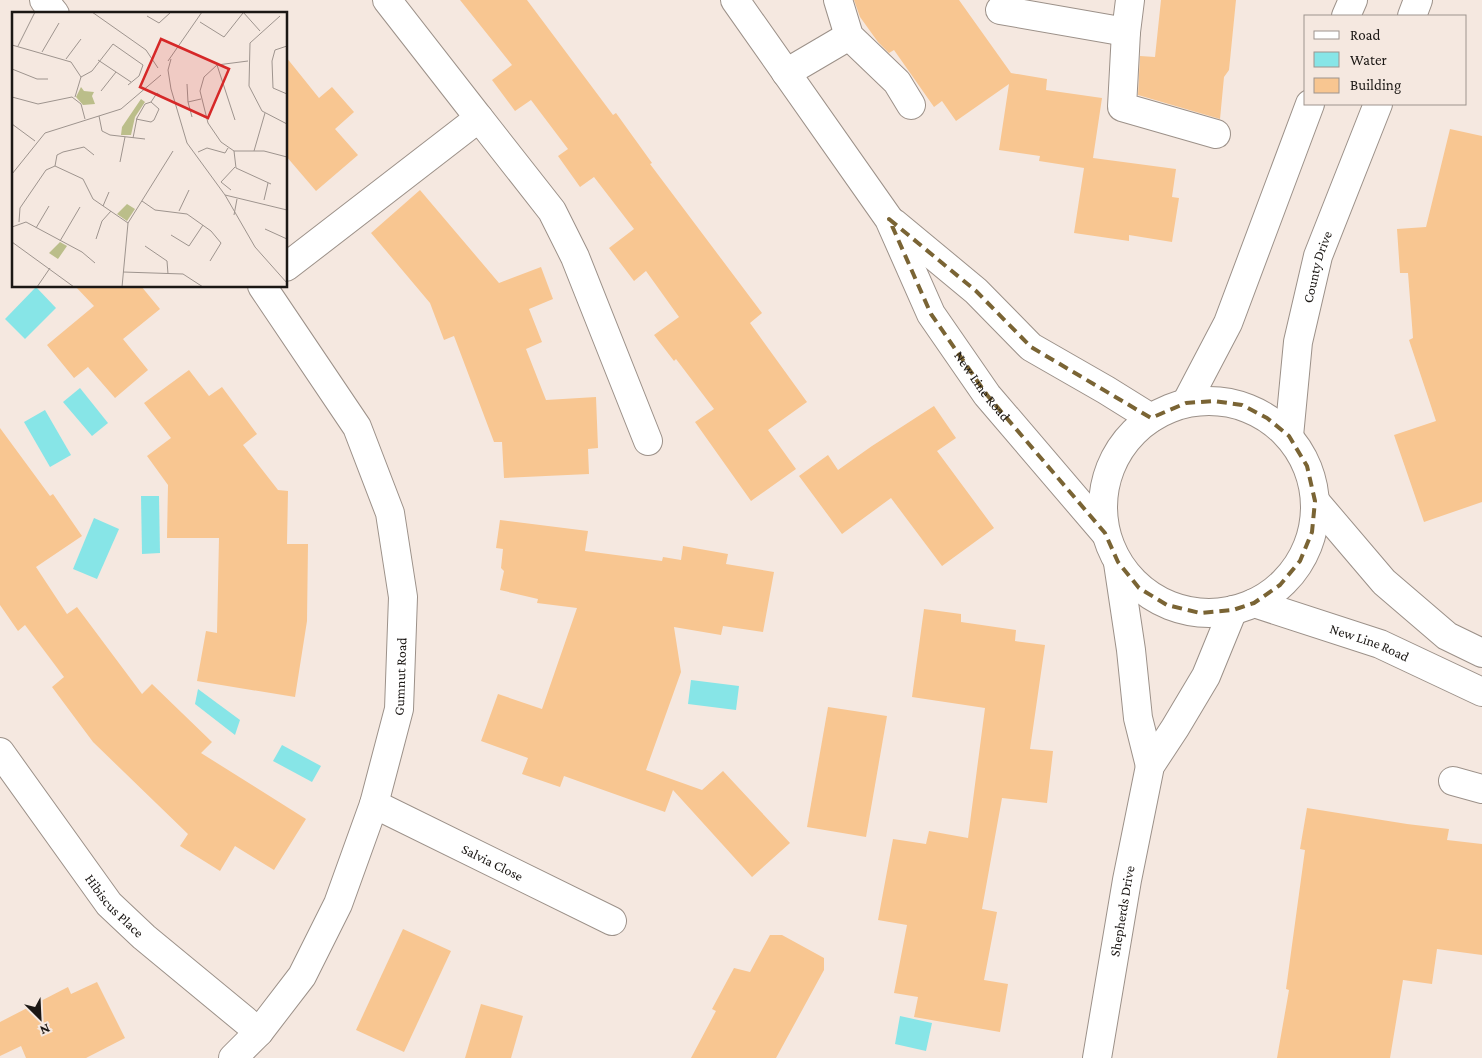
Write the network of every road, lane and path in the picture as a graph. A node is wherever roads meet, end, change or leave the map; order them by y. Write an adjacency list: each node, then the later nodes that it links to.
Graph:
1 (44, 0): 9 (main road)
2 (387, 0): 18 (main road)
3 (736, 0): 14 (main road, New Line Road)
4 (838, 0): 13 (main road)
5 (1130, 0): 12 (main road)
6 (1352, 0): 10 (main road)
7 (1418, 0): 11 (main road)
8 (1000, 10): 12 (main road)
9 (53, 12)
10 (1346, 15)
11 (1412, 15)
12 (1126, 32): 19 (main road)
13 (849, 36): 14 (main road); 15 (main road)
14 (786, 73): 20 (main road, New Line Road)
15 (911, 105)
16 (1310, 105): 23 (main road)
17 (1378, 105): 25 (main road, County Drive)
18 (479, 118): 21 (main road); 26 (main road)
19 (1216, 134)
20 (889, 219): 24 (main road, New Line Road); 28 (main road, New Line Road)
21 (288, 265)
22 (263, 288): 37 (main road, Gumnut Road)
23 (1186, 403): 24 (main road); 25 (main road)
24 (1151, 418): 28 (main road)
25 (1289, 436): 27 (main road)
26 (648, 441)
27 (1316, 501): 30 (main road); 31 (main road)
28 (1105, 533): 29 (main road)
29 (1118, 562): 30 (main road); 34 (main road, Shepherds Drive)
30 (1243, 607): 32 (main road, New Line Road); 34 (main road, Shepherds Drive)
31 (1482, 653)
32 (1482, 692)
33 (0, 752): 39 (main road, Hibiscus Place)
34 (1150, 766): 41 (main road, Shepherds Drive)
35 (1453, 782): 36 (main road)
36 (1482, 789)
37 (374, 804): 38 (main road, Salvia Close); 39 (main road, Gumnut Road)
38 (612, 920)
39 (259, 1032): 40 (main road, Gumnut Road)
40 (232, 1058)
41 (1097, 1058)

